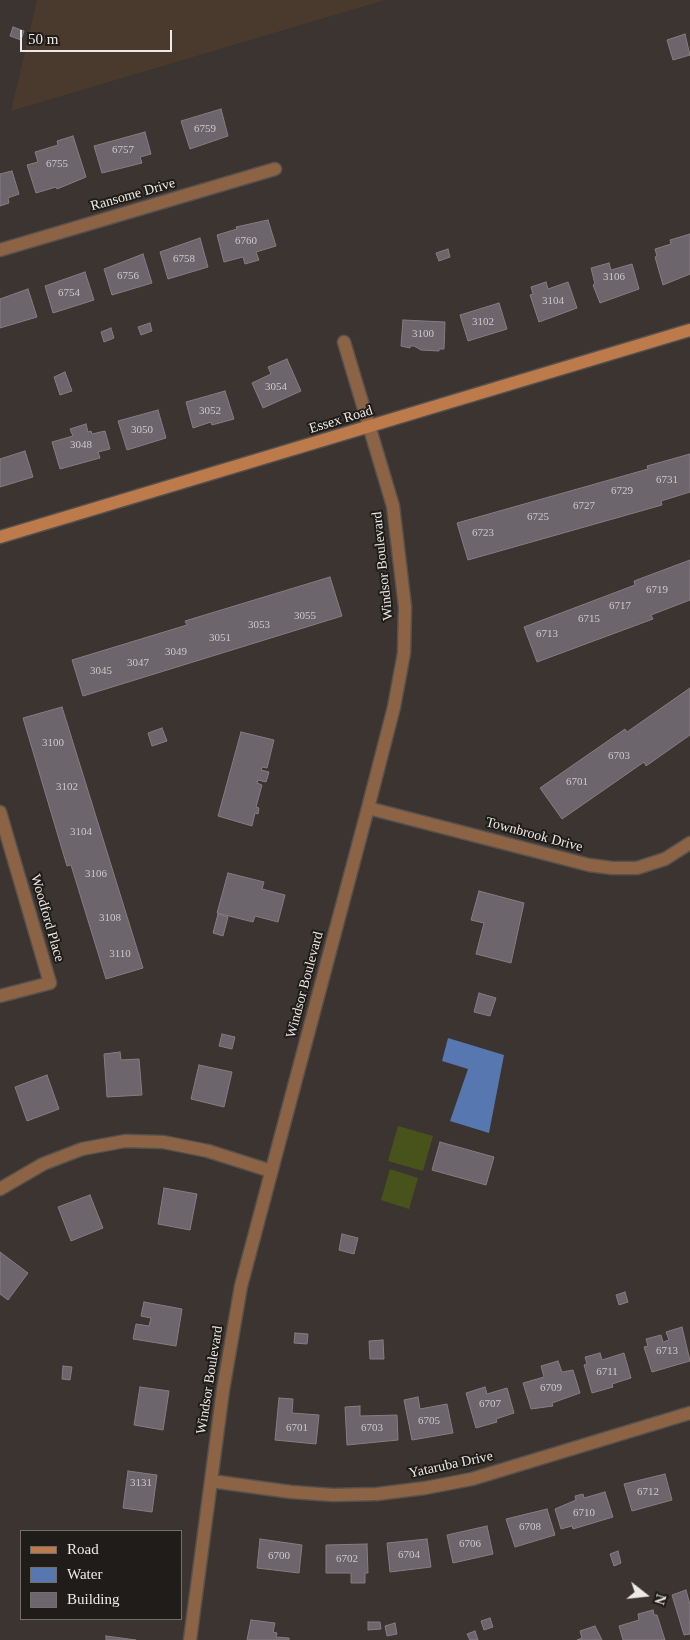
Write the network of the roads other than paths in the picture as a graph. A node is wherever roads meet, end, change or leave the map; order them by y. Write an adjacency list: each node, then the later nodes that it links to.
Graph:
1 (275, 169): 2 (street, Ransome Drive)
2 (0, 250)
3 (690, 330): 5 (street, Essex Road)
4 (344, 342): 5 (street, Windsor Boulevard)
5 (370, 427): 6 (street, Essex Road); 7 (street, Windsor Boulevard)
6 (0, 537)
7 (368, 808): 9 (street, Townbrook Drive); 11 (street, Windsor Boulevard)
8 (0, 812): 10 (street, Woodford Place)
9 (690, 843)
10 (0, 996)
11 (271, 1171): 12 (street); 14 (street, Windsor Boulevard)
12 (0, 1189)
13 (690, 1413): 14 (street, Yataruba Drive)
14 (210, 1481): 15 (street, Windsor Boulevard)
15 (190, 1640)

